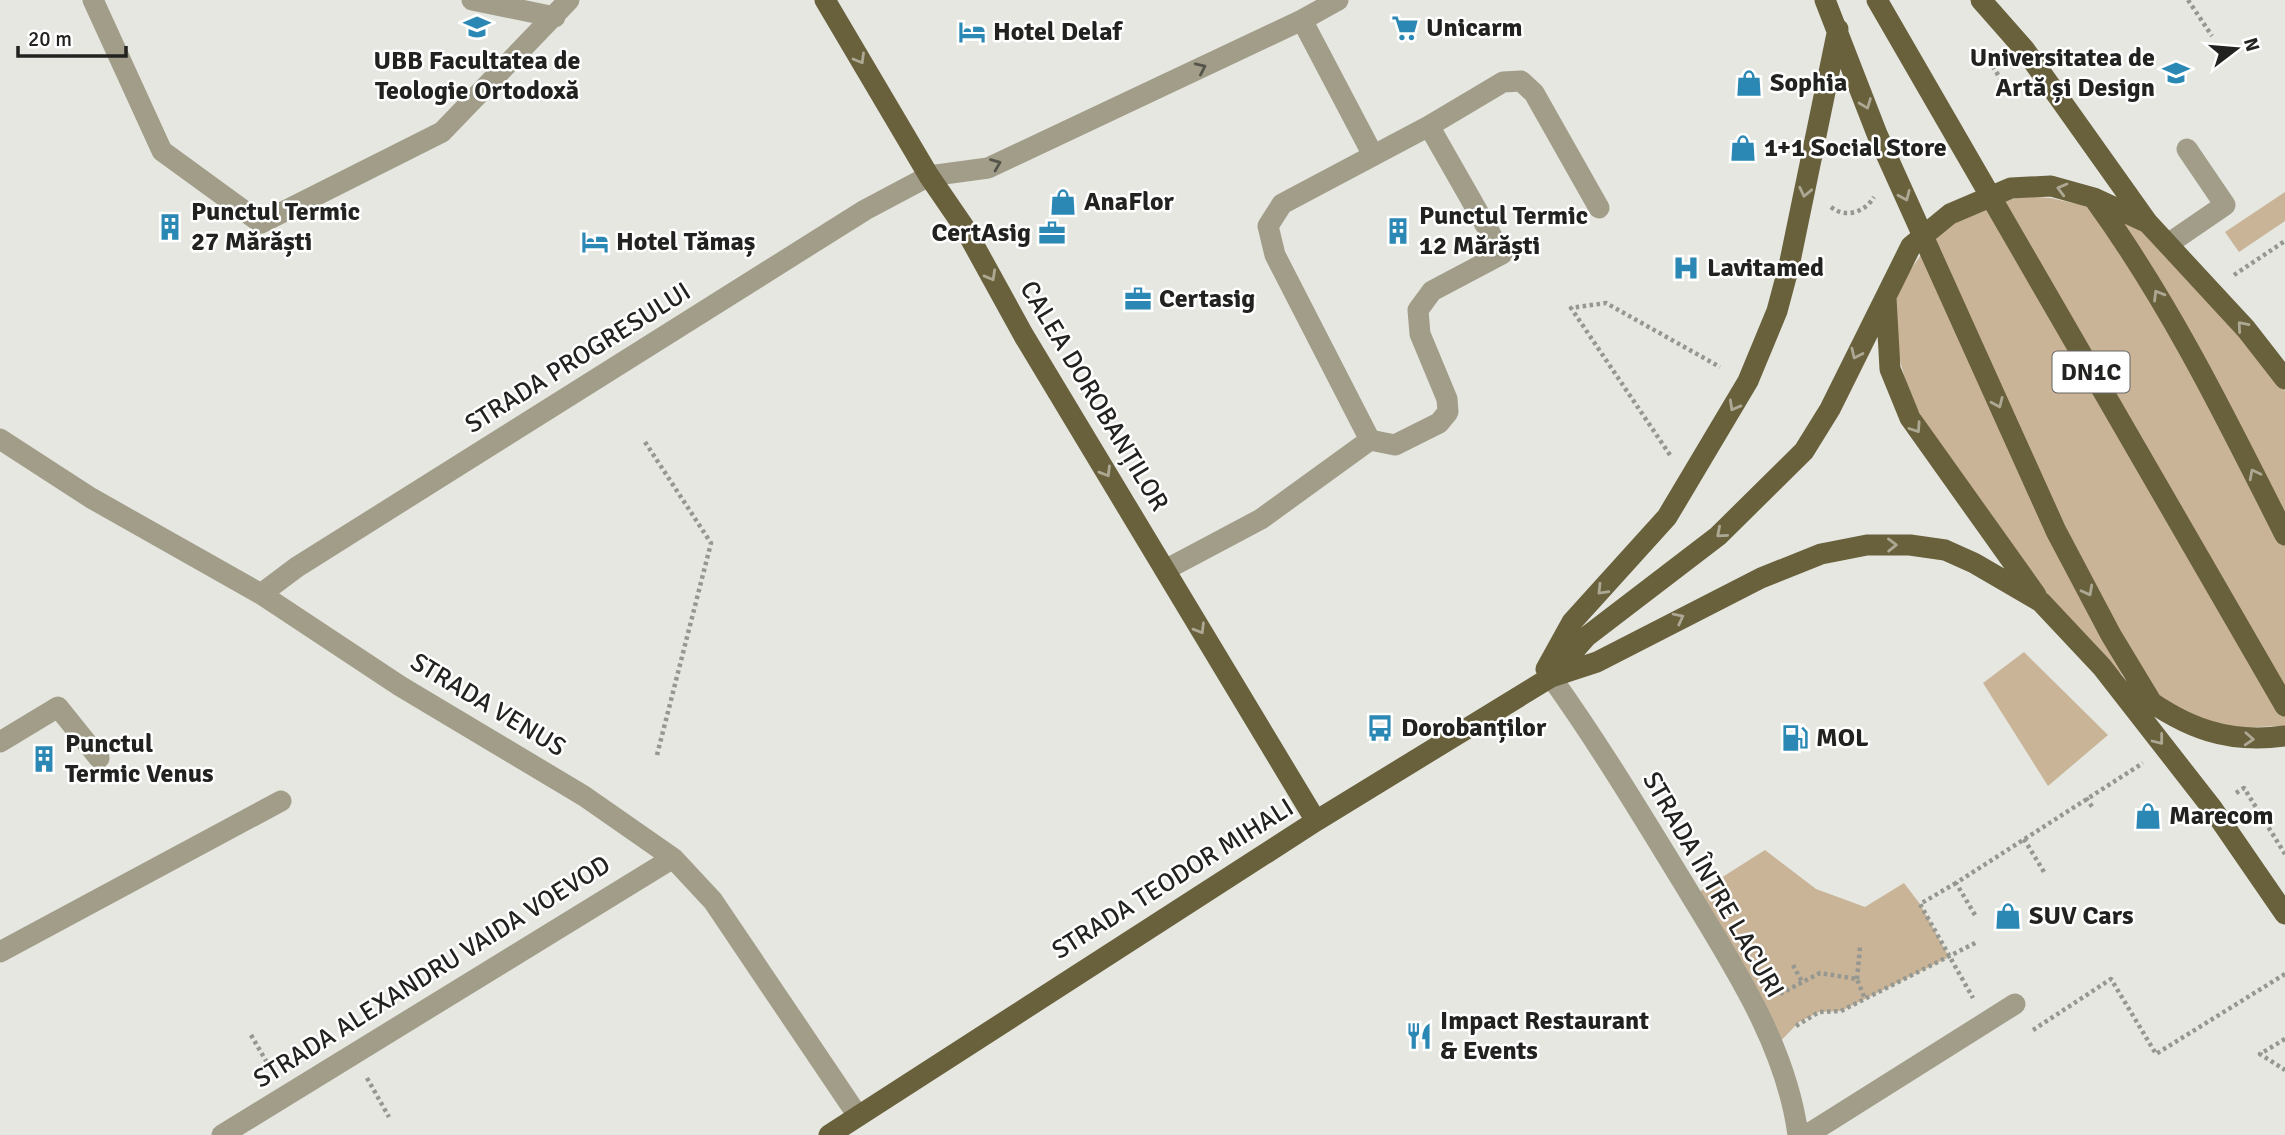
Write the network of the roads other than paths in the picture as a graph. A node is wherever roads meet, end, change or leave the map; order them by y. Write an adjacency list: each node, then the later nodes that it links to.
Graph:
1 (93, 0): 9 (street)
2 (472, 0): 9 (street)
3 (569, 0): 9 (street)
4 (825, 0): 15 (main road, CALEA DOROBANȚILOR, one-way to 15)
5 (1338, 0): 10 (street)
6 (1825, 0): 11 (main road)
7 (1877, 0): 31 (main road, DN1C)
8 (1980, 0): 18 (main road)
9 (555, 17)
10 (1302, 20): 14 (street); 15 (street, one-way to 10)
11 (1838, 29): 29 (main road, one-way to 29); 30 (main road, one-way to 30)
12 (1429, 126): 14 (street); 17 (street); 23 (street)
13 (2187, 149): 19 (street)
14 (1373, 155): 23 (street)
15 (929, 176): 25 (main road, CALEA DOROBANȚILOR, one-way to 25); 26 (street, STRADA PROGRESULUI)
16 (2094, 198): 18 (main road); 20 (main road, one-way to 20); 24 (main road, one-way to 16)
17 (1599, 208)
18 (2148, 223): 19 (main road)
19 (2168, 244): 21 (main road, one-way to 19)
20 (1886, 292): 27 (main road, one-way to 27); 29 (main road, one-way to 29)
21 (2285, 379)
22 (0, 439): 26 (street, STRADA VENUS)
23 (1370, 440): 25 (street)
24 (2285, 535)
25 (1165, 570): 36 (main road, CALEA DOROBANȚILOR, one-way to 36)
26 (261, 594): 37 (street, STRADA VENUS)
27 (2041, 602): 28 (main road); 29 (main road, one-way to 27)
28 (2102, 667): 30 (main road); 38 (main road, one-way to 38)
29 (1544, 681): 36 (main road, STRADA TEODOR MIHALI); 44 (street, STRADA ÎNTRE LACURI)
30 (2152, 703): 32 (main road, one-way to 32)
31 (2285, 706)
32 (2285, 736)
33 (0, 742): 34 (street)
34 (99, 758)
35 (281, 801): 39 (street)
36 (1316, 821): 41 (main road, STRADA TEODOR MIHALI)
37 (673, 858): 41 (street, STRADA VENUS); 42 (street, STRADA ALEXANDRU VAIDA VOEVOD)
38 (2285, 914)
39 (0, 951)
40 (2015, 1004): 45 (street)
41 (858, 1116): 43 (main road, STRADA TEODOR MIHALI)
42 (222, 1135)
43 (829, 1135)
44 (1798, 1135)
45 (1807, 1135)

